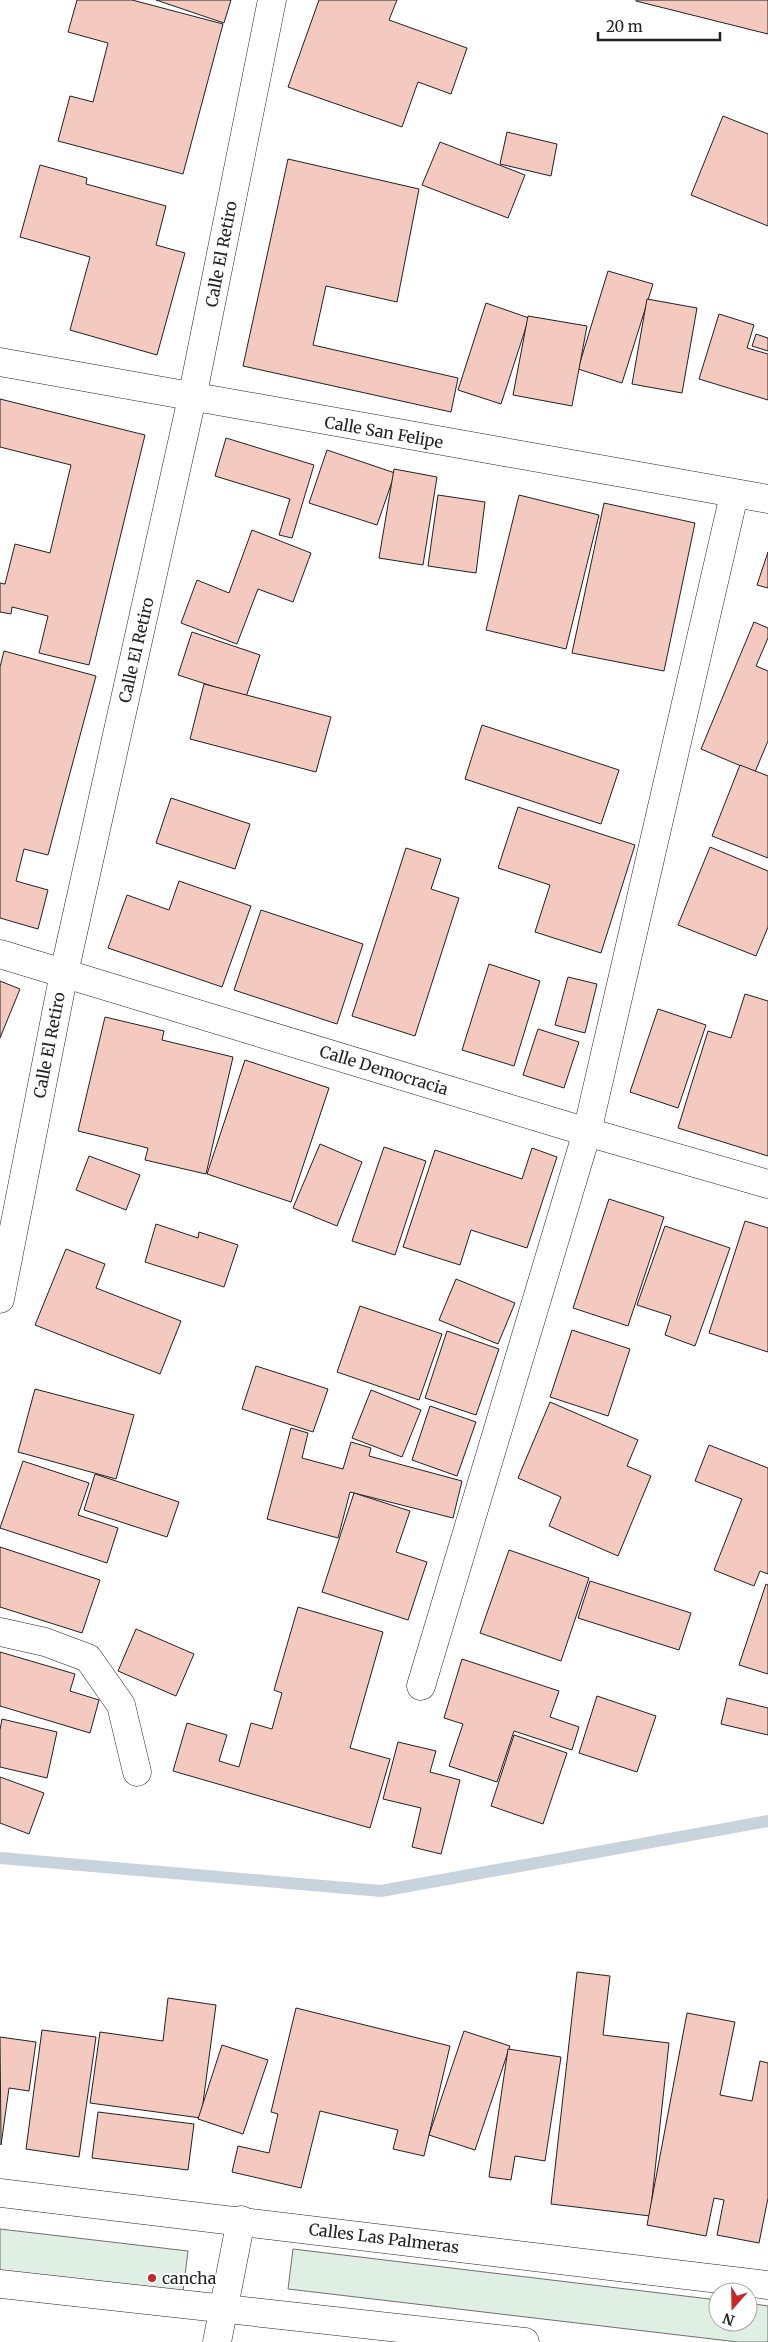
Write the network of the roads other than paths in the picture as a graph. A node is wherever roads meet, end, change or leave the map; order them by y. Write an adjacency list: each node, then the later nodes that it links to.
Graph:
1 (272, 0): 3 (street, Calle El Retiro)
2 (0, 362): 3 (street, Calle San Felipe)
3 (192, 398): 4 (street, Calle San Felipe); 7 (street, Calle El Retiro)
4 (734, 495): 5 (street, Calle San Felipe); 8 (street)
5 (768, 499)
6 (0, 954): 7 (street, Calle Democracia)
7 (64, 973): 8 (street, Calle Democracia); 10 (street, Calle El Retiro)
8 (587, 1132): 9 (street, Calle Democracia); 12 (street)
9 (768, 1184)
10 (0, 1299)
11 (0, 1632): 13 (street)
12 (421, 1686)
13 (137, 1772)
14 (0, 2193): 15 (street, Calles Las Palmeras)
15 (241, 2220): 17 (street, Calles Las Palmeras); 18 (street)
16 (0, 2284): 18 (street)
17 (768, 2285)
18 (224, 2308): 19 (street); 20 (street)
19 (217, 2342)
20 (525, 2342)

